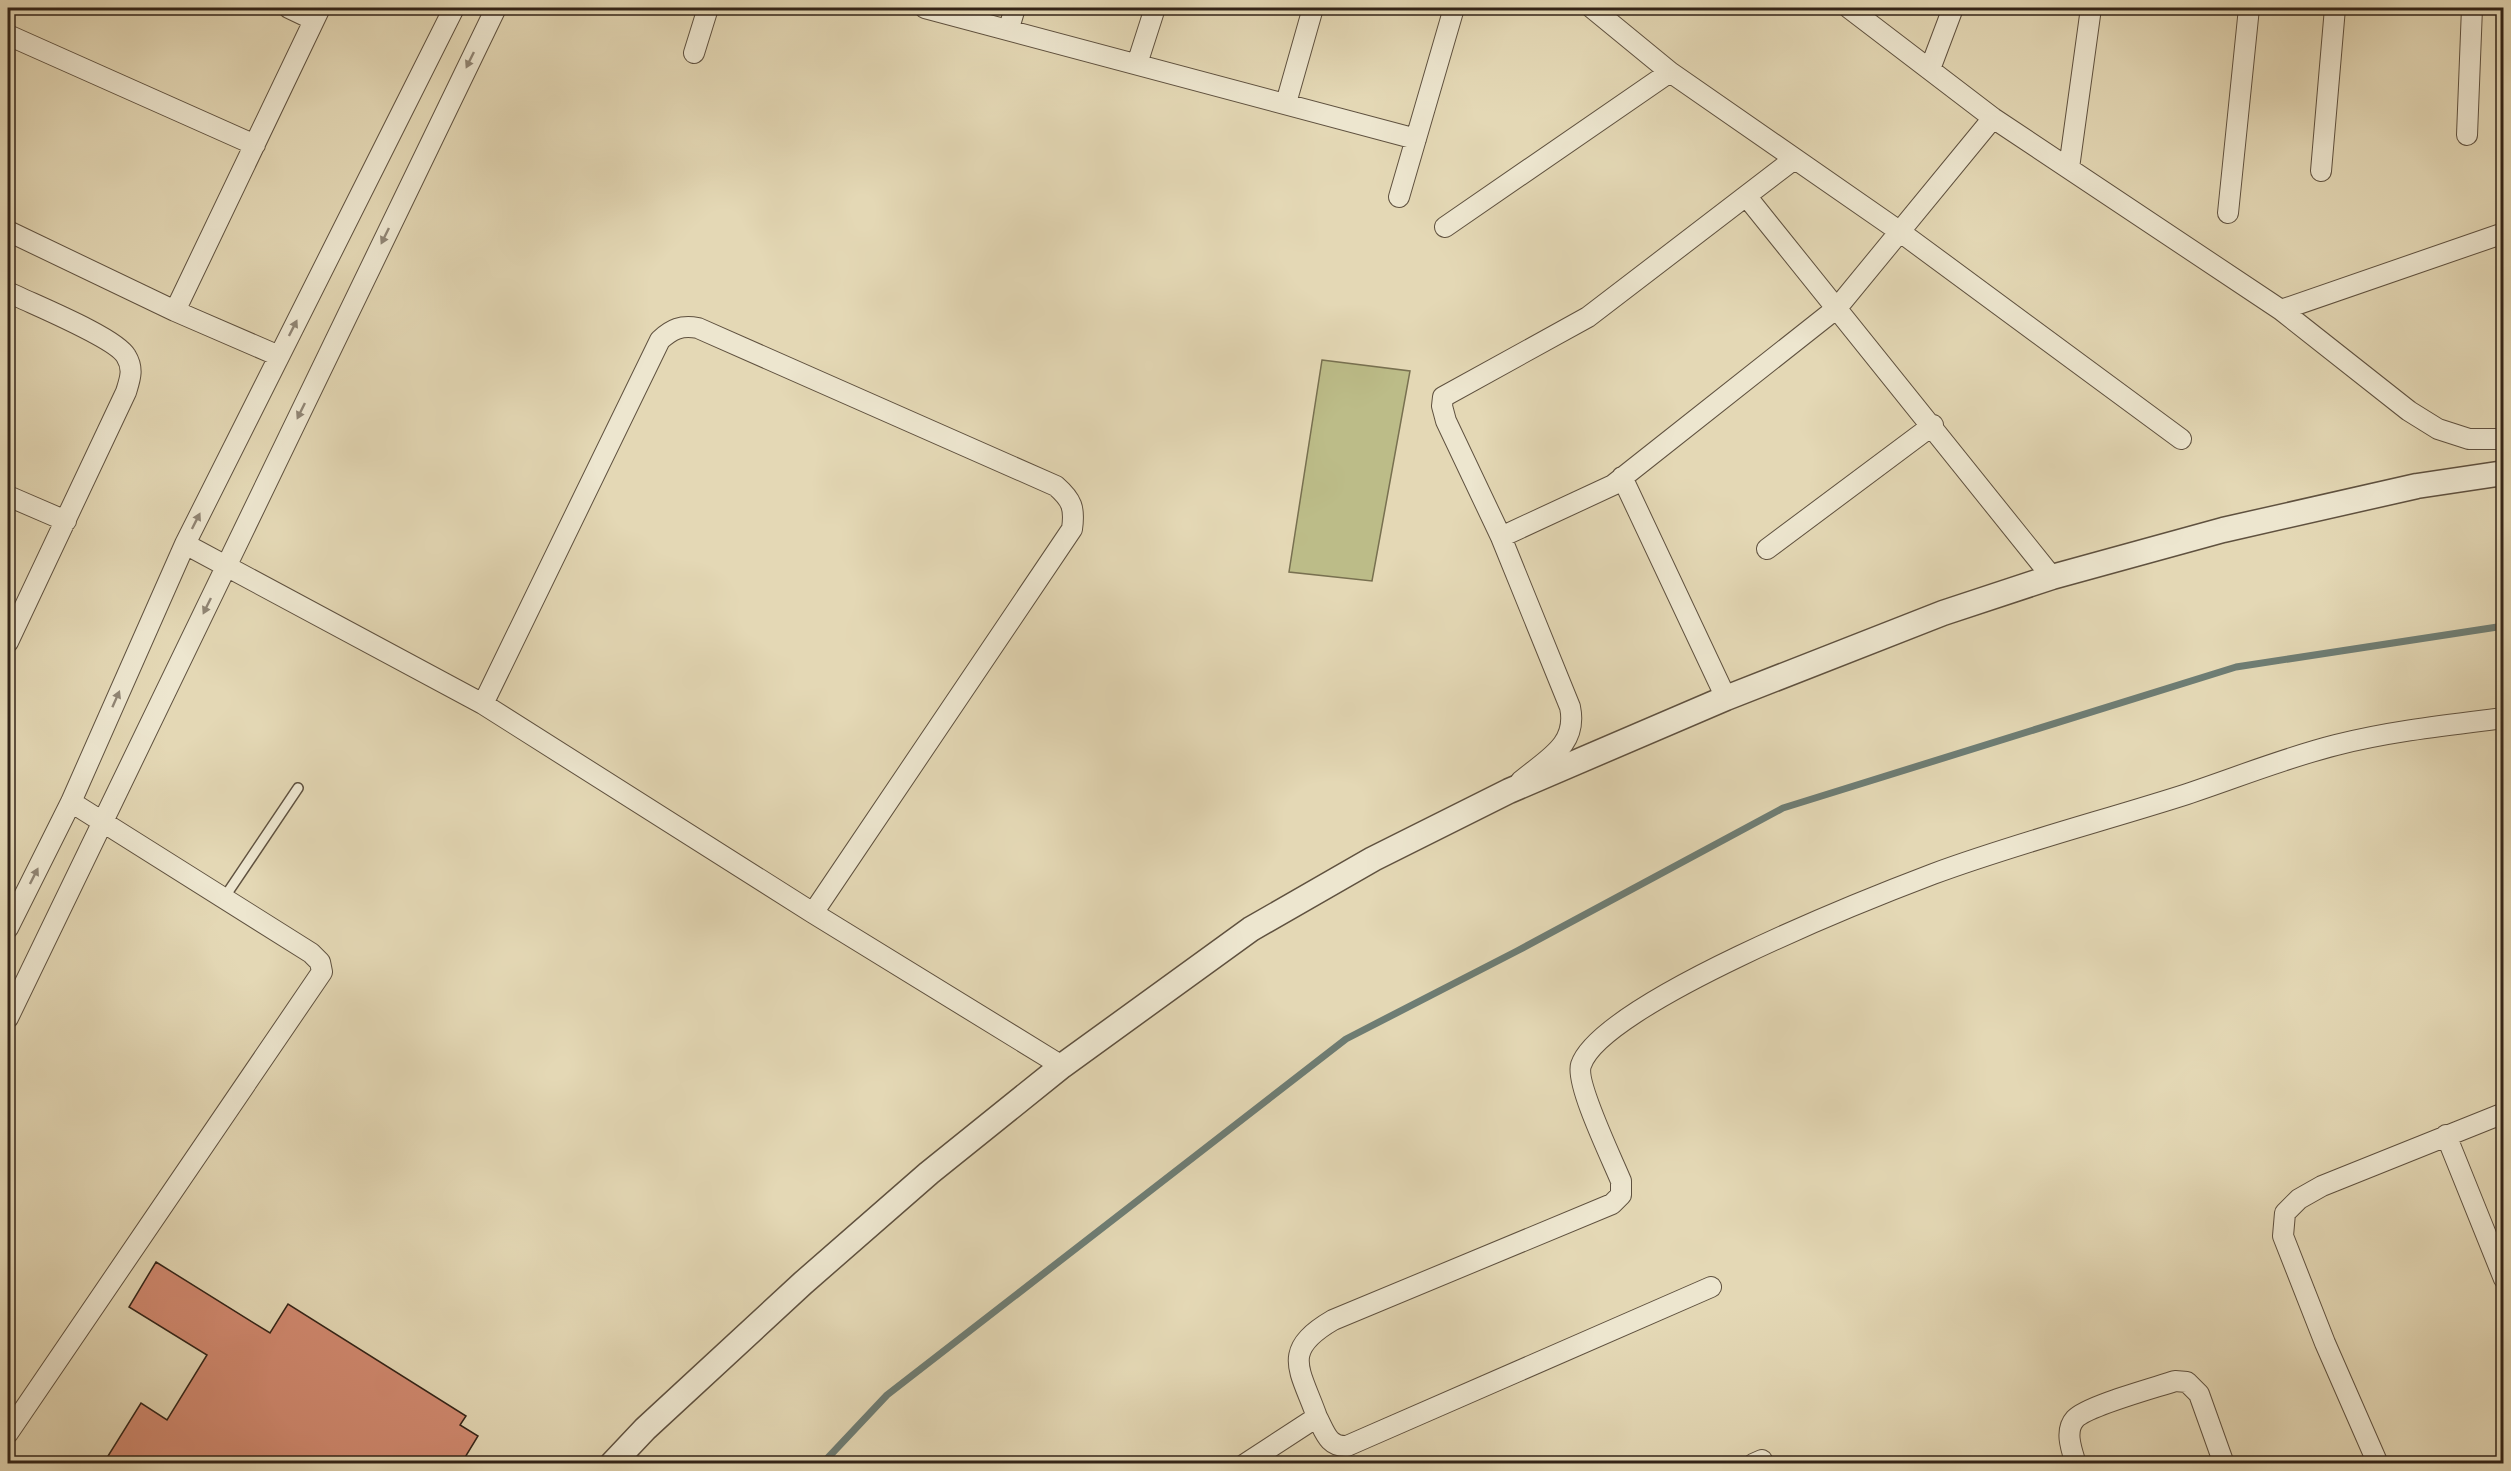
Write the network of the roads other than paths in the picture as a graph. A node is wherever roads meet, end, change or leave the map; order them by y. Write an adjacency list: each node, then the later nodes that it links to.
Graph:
1 (289, 8): 17 (street)
2 (454, 8): 43 (street, one-way to 2)
3 (496, 8): 54 (street, one-way to 54)
4 (708, 8): 20 (street)
5 (925, 8): 18 (street)
6 (1015, 8): 18 (street)
7 (1155, 8): 21 (street)
8 (1313, 8): 24 (street)
9 (1454, 8): 27 (street)
10 (1592, 8): 23 (street)
11 (1849, 8): 22 (street)
12 (1953, 8): 22 (street)
13 (2091, 8): 30 (street)
14 (2249, 8): 34 (street)
15 (2336, 8): 31 (street)
16 (2472, 8): 26 (street)
17 (317, 14): 28 (street)
18 (1009, 28): 21 (street)
19 (8, 34): 28 (street)
20 (694, 53)
21 (1137, 64): 24 (street)
22 (1929, 69): 25 (street)
23 (1670, 72): 29 (street); 35 (street)
24 (1286, 103): 27 (street)
25 (1992, 118): 30 (street); 37 (street)
26 (2467, 135)
27 (1416, 139): 32 (street)
28 (255, 145): 42 (street)
29 (1793, 160): 33 (street); 37 (street)
30 (2069, 168): 41 (street)
31 (2321, 171)
32 (1399, 196)
33 (1747, 197): 40 (street); 51 (street)
34 (2228, 213)
35 (1445, 227)
36 (8, 231): 42 (street)
37 (1899, 231): 40 (street); 45 (street)
38 (2504, 234): 41 (street)
39 (8, 292): 50 (street)
40 (1837, 308): 44 (street); 48 (street)
41 (2281, 310): 46 (street)
42 (175, 311): 43 (street)
43 (279, 356): 52 (street, one-way to 43)
44 (1933, 425): 53 (street); 55 (street)
45 (2181, 439)
46 (2504, 439)
47 (2504, 473): 55 (street)
48 (1623, 477): 51 (street); 57 (street)
49 (8, 496): 50 (street)
50 (66, 521): 56 (street)
51 (1502, 537): 61 (street)
52 (185, 544): 54 (street); 62 (street, one-way to 52)
53 (1767, 549)
54 (226, 566): 58 (street); 63 (street, one-way to 63)
55 (2052, 577): 57 (street)
56 (8, 642)
57 (1726, 698): 61 (street)
58 (483, 704): 65 (street); 65 (street)
59 (2504, 718): 74 (street)
60 (298, 788): 64 (lane)
61 (1509, 791): 68 (street)
62 (71, 802): 63 (street); 66 (street, one-way to 62)
63 (102, 823): 64 (street); 67 (street)
64 (224, 898): 73 (street)
65 (813, 913): 68 (street)
66 (8, 928)
67 (8, 1018)
68 (1062, 1066): 76 (street)
69 (2504, 1113): 70 (street)
70 (2446, 1135): 71 (street); 80 (street)
71 (2504, 1279)
72 (1711, 1287): 74 (street)
73 (14, 1410): 75 (street)
74 (1317, 1417): 77 (street)
75 (8, 1433)
76 (612, 1464)
77 (1245, 1464)
78 (2076, 1464): 79 (street)
79 (2224, 1464)
80 (2378, 1464)

